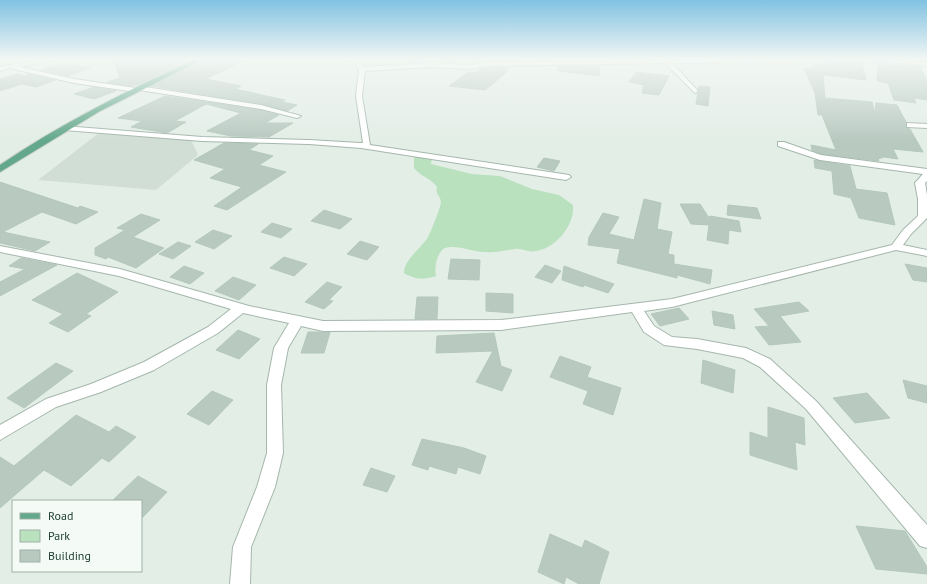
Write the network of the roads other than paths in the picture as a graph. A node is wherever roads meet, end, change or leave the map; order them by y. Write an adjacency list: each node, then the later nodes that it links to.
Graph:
1 (116, 86): 5 (street)
2 (144, 86): 5 (main road)
3 (360, 86): 12 (street)
4 (690, 86): 6 (street)
5 (138, 89): 7 (street); 10 (main road)
6 (695, 91)
7 (298, 116)
8 (910, 124): 9 (street)
9 (927, 126)
10 (64, 128): 12 (street); 13 (main road)
11 (781, 144): 14 (street)
12 (361, 146): 16 (street)
13 (0, 169)
14 (927, 172)
15 (927, 175): 17 (street)
16 (566, 177)
17 (896, 247): 19 (street); 21 (street)
18 (0, 250): 20 (street)
19 (927, 253)
20 (241, 308): 22 (street); 23 (street)
21 (636, 308): 22 (street); 24 (street)
22 (297, 320): 25 (street)
23 (0, 433)
24 (927, 539)
25 (240, 584)

